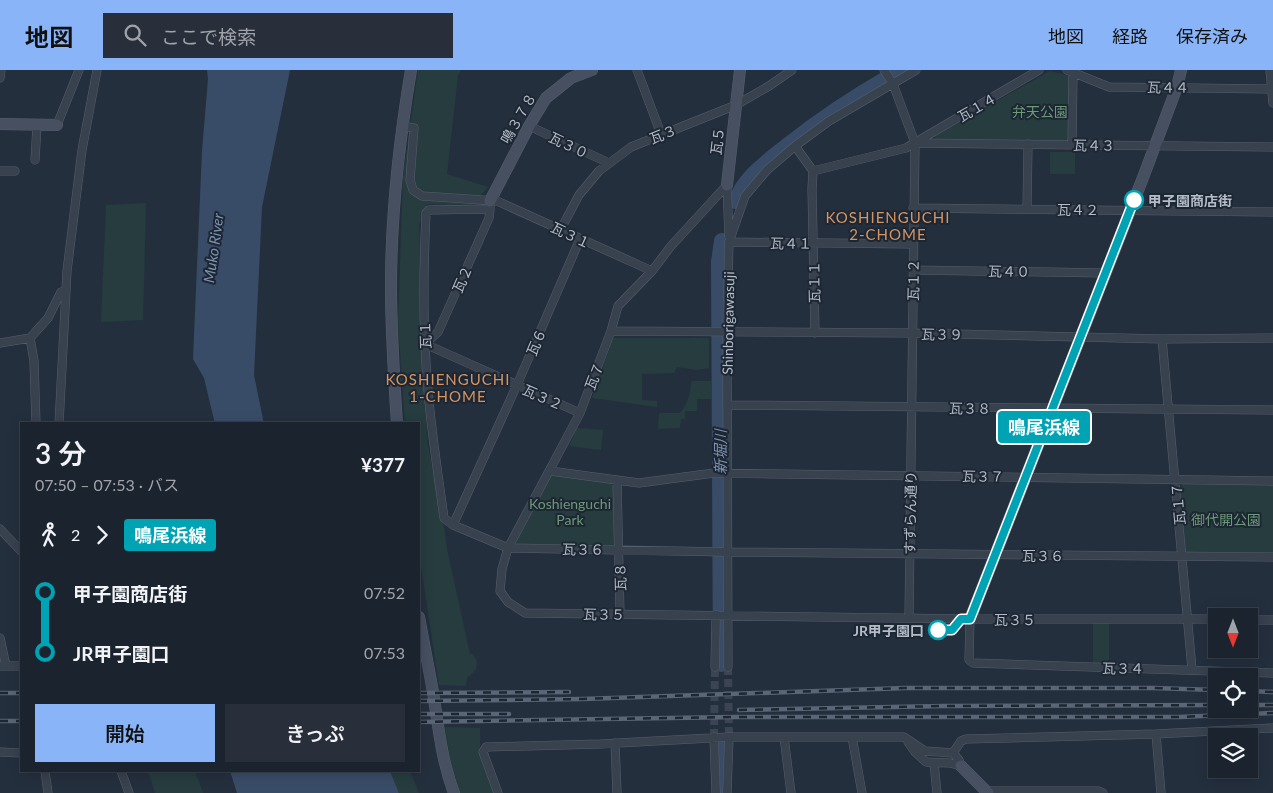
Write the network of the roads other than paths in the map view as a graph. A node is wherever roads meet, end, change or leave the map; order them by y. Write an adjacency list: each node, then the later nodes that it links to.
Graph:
1 (2, 70): 15 (street)
2 (79, 70): 22 (street)
3 (97, 70): 51 (street)
4 (411, 70): 23 (main road)
5 (592, 70): 24 (main road, 鳴３７８)
6 (637, 70): 25 (street)
7 (740, 70): 19 (main road, 瓦５)
8 (792, 70): 19 (street, 瓦３)
9 (916, 70): 14 (street, Shinborigawasuji)
10 (1039, 70): 26 (street, 瓦１４)
11 (1181, 70): 16 (main road)
12 (1270, 70): 17 (street)
13 (1070, 71): 16 (street, 瓦４４); 28 (street)
14 (889, 77): 26 (street, 瓦１２); 29 (street, Shinborigawasuji)
15 (0, 78)
16 (1177, 88): 17 (street, 瓦４４); 30 (main road)
17 (1272, 89): 18 (street)
18 (1273, 103)
19 (736, 105): 25 (street, 瓦３); 37 (main road, 瓦５)
20 (0, 124): 21 (main road)
21 (37, 125): 22 (main road); 32 (street)
22 (58, 125)
23 (402, 126): 38 (street); 71 (main road)
24 (529, 126): 33 (street, 瓦３０); 38 (main road, 鳴３７８)
25 (661, 134): 33 (street, 瓦３)
26 (915, 143): 27 (street, 瓦４３); 36 (street); 39 (street, 瓦１２)
27 (1028, 144): 28 (street, 瓦４３); 40 (street)
28 (1072, 145): 30 (street, 瓦４３)
29 (794, 146): 36 (street); 45 (street, Shinborigawasuji)
30 (1154, 146): 31 (street, 瓦４３); 41 (main road)
31 (1273, 146)
32 (35, 160)
33 (609, 163): 43 (street, 瓦３)
34 (0, 171): 35 (street)
35 (15, 171)
36 (813, 171): 46 (street, 瓦１１)
37 (727, 185): 45 (street, 瓦５); 49 (street, 瓦７)
38 (490, 205): 43 (street, 瓦３１); 61 (street, 瓦２); 61 (street, 瓦１)
39 (913, 208): 40 (street, 瓦４２); 47 (street, 瓦１２)
40 (1027, 209): 41 (street, 瓦４２)
41 (1130, 209): 42 (street, 瓦４２); 50 (main road)
42 (1273, 212)
43 (561, 229): 44 (street, 瓦３１)
44 (580, 239): 49 (street, 瓦３１); 62 (street, 瓦６)
45 (729, 242): 46 (street, 瓦４１); 53 (street, Shinborigawasuji)
46 (813, 243): 47 (street, 瓦４１); 54 (street, 瓦１１)
47 (913, 244): 48 (street, 瓦１２)
48 (913, 270): 50 (street, 瓦４０); 55 (street, 瓦１２)
49 (652, 271): 52 (street, 瓦７)
50 (1106, 273): 56 (main road)
51 (65, 293): 57 (street); 70 (street)
52 (611, 331): 53 (street, 瓦３９); 68 (street, 瓦７)
53 (721, 332): 54 (street, 瓦３９); 63 (street, Shinborigawasuji)
54 (815, 333): 55 (street, 瓦３９)
55 (912, 333): 56 (street, 瓦３９); 64 (street, 瓦１２)
56 (1079, 336): 59 (street, 瓦３９); 65 (main road)
57 (30, 338): 60 (street); 69 (street)
58 (1273, 338): 59 (street, 瓦３９)
59 (1162, 339): 66 (street, 瓦１７)
60 (0, 343)
61 (425, 344): 62 (street, 瓦３２); 79 (street, 瓦１)
62 (517, 385): 68 (street, 瓦３２); 79 (street, 瓦６)
63 (727, 405): 64 (street, 瓦３８); 73 (street, Shinborigawasuji)
64 (911, 407): 65 (street, 瓦３８); 74 (street, すずらん通り)
65 (1052, 408): 66 (street, 瓦３８); 75 (main road)
66 (1169, 409): 67 (street, 瓦３８); 77 (street, 瓦１７)
67 (1273, 410)
68 (580, 413): 72 (street, 瓦７)
69 (36, 422)
70 (59, 422)
71 (397, 422)
72 (550, 472): 76 (street, 瓦３７); 81 (street, 瓦７)
73 (722, 473): 74 (street, 瓦３７); 76 (street, 瓦３７); 84 (street, Shinborigawasuji)
74 (910, 475): 75 (street, 瓦３７); 85 (street, すずらん通り)
75 (1024, 477): 77 (street, 瓦３７); 86 (main road)
76 (617, 480): 83 (street, 瓦８)
77 (1175, 480): 78 (street, 瓦３７); 87 (street, 瓦１７)
78 (1273, 481)
79 (453, 525): 81 (street, 瓦３６)
80 (0, 529): 82 (street)
81 (508, 548): 83 (street, 瓦３６); 89 (street, 瓦７)
82 (20, 550)
83 (619, 550): 84 (street, 瓦３６); 90 (street, 瓦８)
84 (722, 552): 85 (street, 瓦３６); 91 (street, Shinborigawasuji)
85 (909, 553): 86 (street, 瓦３６); 92 (street, すずらん通り)
86 (995, 554): 87 (street, 瓦３６); 93 (main road)
87 (1182, 556): 88 (street, 瓦３６); 94 (street, 瓦１７)
88 (1273, 557)
89 (500, 591): 90 (street, 瓦３５)
90 (620, 614): 91 (street, 瓦３５)
91 (721, 615): 92 (street, 瓦３５); 102 (street); 103 (street, Shinborigawasuji)
92 (909, 618): 93 (street, 瓦３５)
93 (970, 619): 94 (street, 瓦３５); 104 (street, 瓦３４)
94 (1188, 619): 95 (street, 瓦３５); 104 (street, 瓦１７)
95 (1208, 620)
96 (1258, 620): 97 (street)
97 (1273, 620)
98 (420, 622): 124 (main road)
99 (0, 638): 100 (street)
100 (3, 666): 101 (street)
101 (20, 666)
102 (715, 667)
103 (728, 667)
104 (1192, 669): 105 (street, 瓦３４)
105 (1273, 673)
106 (1273, 728): 107 (street)
107 (1156, 734): 116 (street); 133 (street)
108 (714, 737): 109 (street); 113 (street); 127 (street)
109 (728, 737): 110 (street); 128 (street)
110 (784, 737): 111 (street); 129 (street)
111 (852, 737): 112 (street); 130 (street)
112 (908, 741): 116 (street); 117 (street)
113 (616, 743): 125 (street); 126 (street)
114 (0, 752): 115 (street)
115 (20, 753)
116 (953, 753): 118 (street)
117 (934, 763): 118 (street); 131 (street)
118 (960, 763): 121 (main road)
119 (45, 772): 122 (street)
120 (121, 772): 123 (street)
121 (987, 792): 132 (street)
122 (48, 793)
123 (129, 793)
124 (454, 793)
125 (498, 793)
126 (617, 793)
127 (716, 793)
128 (727, 793)
129 (791, 793)
130 (862, 793)
131 (937, 793)
132 (1103, 793)
133 (1162, 793)

